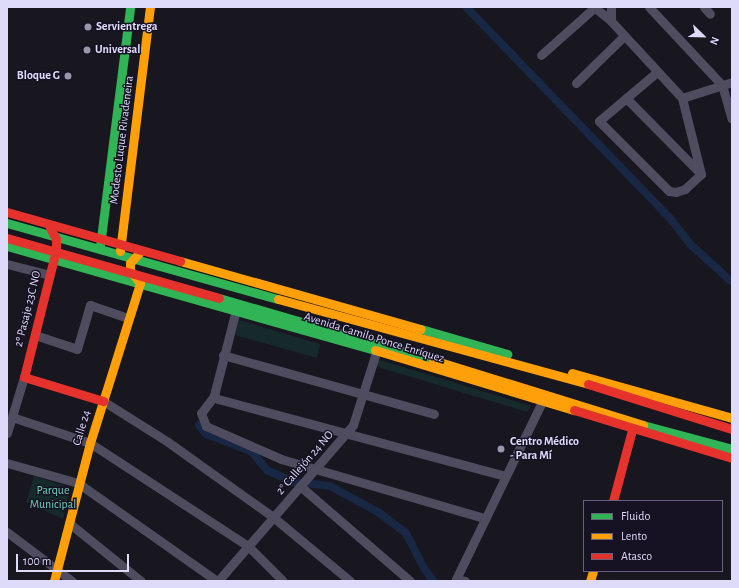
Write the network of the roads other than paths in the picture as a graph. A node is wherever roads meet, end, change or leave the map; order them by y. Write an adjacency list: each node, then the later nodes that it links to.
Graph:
1 (130, 7): 21 (main road, Modesto Luque Rivadeneira)
2 (150, 7): 22 (main road, Modesto Luque Rivadeneira)
3 (594, 7): 6 (street); 8 (street)
4 (611, 7): 6 (street)
5 (650, 7): 12 (street)
6 (611, 20): 7 (street)
7 (623, 37): 9 (street); 11 (street)
8 (541, 55)
9 (657, 72): 13 (street); 14 (street)
10 (732, 82): 12 (street)
11 (576, 83)
12 (722, 85): 14 (street); 15 (street)
13 (626, 98): 16 (street); 16 (street)
14 (682, 98): 16 (street)
15 (732, 118)
16 (701, 174)
17 (7, 212): 18 (main road, Avenida Camilo Ponce Enríquez)
18 (41, 222): 21 (main road, Avenida Camilo Ponce Enríquez); 25 (main road, 2º Pasaje 23C NO)
19 (7, 223): 34 (main road, Avenida Camilo Ponce Enríquez)
20 (7, 238): 39 (main road, Avenida Camilo Ponce Enríquez)
21 (101, 238): 22 (main road, Avenida Camilo Ponce Enríquez); 27 (main road, Modesto Luque Rivadeneira)
22 (121, 244): 24 (main road, Avenida Camilo Ponce Enríquez); 29 (main road, Modesto Luque Rivadeneira)
23 (7, 246): 25 (main road, Avenida Camilo Ponce Enríquez)
24 (147, 251): 30 (main road); 31 (main road, Avenida Camilo Ponce Enríquez)
25 (52, 258): 27 (main road, Avenida Camilo Ponce Enríquez); 28 (main road, 2º Pasaje 23C NO)
26 (7, 264): 28 (street)
27 (96, 271): 29 (main road, Avenida Camilo Ponce Enríquez)
28 (50, 275): 36 (main road, 2º Pasaje 23C NO)
29 (114, 276): 30 (main road, Avenida Camilo Ponce Enríquez)
30 (140, 283): 32 (main road, Avenida Camilo Ponce Enríquez); 33 (main road, Calle 24)
31 (347, 309): 34 (main road); 35 (main road, Avenida Camilo Ponce Enríquez)
32 (236, 310): 39 (main road, Avenida Camilo Ponce Enríquez); 40 (street)
33 (128, 318): 36 (street); 46 (main road, Calle 24)
34 (392, 329): 37 (main road, Avenida Camilo Ponce Enríquez)
35 (436, 334): 37 (main road); 38 (main road); 50 (main road, Avenida Camilo Ponce Enríquez)
36 (35, 335): 41 (main road, 2º Pasaje 23C NO)
37 (420, 336): 38 (main road, Avenida Camilo Ponce Enríquez)
38 (452, 345): 52 (main road, Avenida Camilo Ponce Enríquez)
39 (378, 347): 42 (main road, Avenida Camilo Ponce Enríquez); 43 (street, 2° Callejón 24 NO); 47 (main road, Avenida Camilo Ponce Enríquez)
40 (223, 355): 43 (street); 44 (street)
41 (24, 377): 46 (main road); 49 (street, 2º Pasaje 23C NO)
42 (529, 390): 45 (main road, Avenida Camilo Ponce Enríquez); 47 (main road)
43 (364, 394): 48 (street); 54 (street, 2° Callejón 24 NO)
44 (214, 396): 54 (street); 59 (street)
45 (556, 399): 47 (main road); 51 (main road, Avenida Camilo Ponce Enríquez)
46 (103, 402): 55 (main road, Calle 24); 64 (street)
47 (542, 402): 51 (main road, Avenida Camilo Ponce Enríquez); 60 (street)
48 (434, 414)
49 (12, 418): 53 (street, 2º Pasaje 23C NO); 55 (street)
50 (732, 418)
51 (633, 427): 56 (main road, Avenida Camilo Ponce Enríquez); 57 (main road, Avenida Camilo Ponce Enríquez); 63 (main road)
52 (732, 429)
53 (7, 433)
54 (346, 433): 59 (street, 2° Callejón 24 NO); 60 (street)
55 (90, 442): 61 (main road, Calle 24); 68 (street)
56 (732, 449)
57 (732, 458)
58 (7, 463): 61 (street)
59 (316, 468): 62 (street, 2° Callejón 24 NO); 65 (street)
60 (506, 476): 65 (street)
61 (78, 484): 66 (main road, Calle 24); 73 (street)
62 (300, 486): 64 (street, 2° Callejón 24 NO); 76 (street)
63 (612, 500)
64 (273, 517): 68 (street, 2° Callejón 24 NO); 75 (street)
65 (484, 518): 77 (street)
66 (69, 523): 69 (main road, Calle 24); 72 (street)
67 (7, 532): 69 (street)
68 (248, 546): 73 (street, 2° Callejón 24 NO); 74 (street)
69 (58, 570): 70 (main road, Calle 24); 71 (street)
70 (54, 581)
71 (72, 581)
72 (141, 581)
73 (217, 581)
74 (283, 581)
75 (350, 581)
76 (410, 581)
77 (465, 581)

